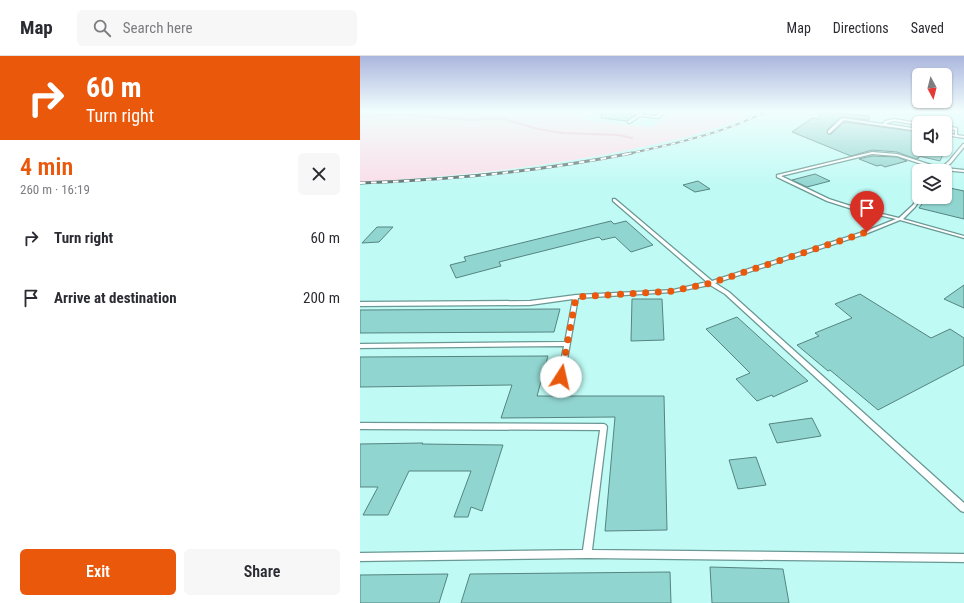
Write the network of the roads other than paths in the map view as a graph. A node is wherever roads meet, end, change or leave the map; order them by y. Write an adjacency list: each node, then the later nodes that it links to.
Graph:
1 (964, 145): 3 (lane)
2 (922, 164): 8 (lane)
3 (948, 164)
4 (952, 170): 5 (lane)
5 (964, 171)
6 (614, 200): 10 (lane)
7 (915, 204): 8 (lane)
8 (900, 219): 9 (lane); 10 (lane)
9 (964, 236)
10 (711, 283): 11 (lane); 17 (lane)
11 (576, 297): 12 (lane); 13 (lane)
12 (360, 304)
13 (567, 344): 14 (lane); 15 (lane)
14 (360, 346)
15 (561, 377)
16 (360, 426): 18 (lane)
17 (964, 508)
18 (586, 554): 19 (lane); 20 (lane)
19 (360, 557)
20 (964, 558)

